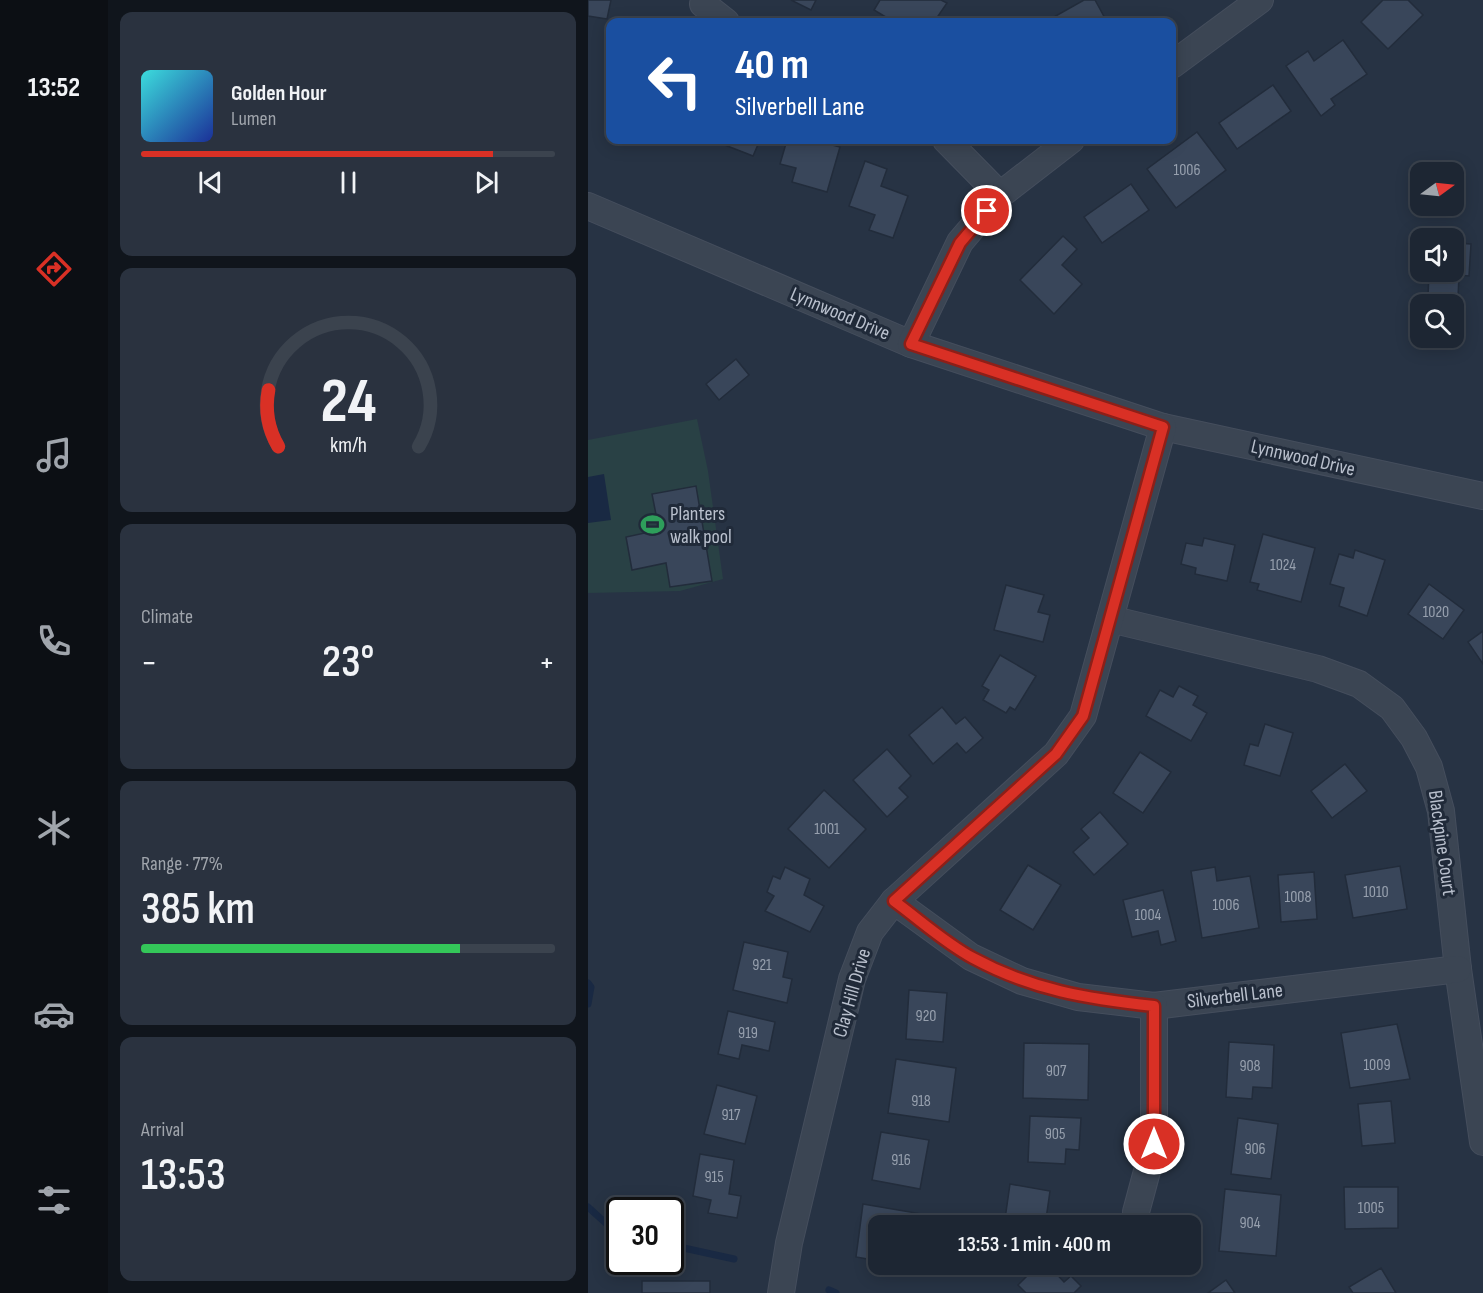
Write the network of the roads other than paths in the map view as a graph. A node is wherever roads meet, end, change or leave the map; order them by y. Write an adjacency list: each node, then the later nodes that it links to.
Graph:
1 (1260, 0): 4 (street)
2 (703, 4): 3 (street)
3 (721, 18)
4 (1176, 62)
5 (950, 144): 7 (street)
6 (1066, 144): 7 (street)
7 (1000, 195): 9 (street)
8 (588, 206): 9 (street, Lynnwood Drive)
9 (911, 344): 10 (street, Lynnwood Drive)
10 (1163, 427): 11 (street, Lynnwood Drive); 12 (street, Clay Hill Drive)
11 (1483, 496)
12 (1110, 619): 13 (street, Clay Hill Drive); 14 (street, Blackpine Court)
13 (894, 901): 15 (street, Silverbell Lane); 18 (street, Clay Hill Drive)
14 (1458, 969): 15 (street, Silverbell Lane); 16 (street, Blackpine Court)
15 (1154, 1006): 17 (street)
16 (1483, 1142)
17 (1136, 1212)
18 (782, 1293)

